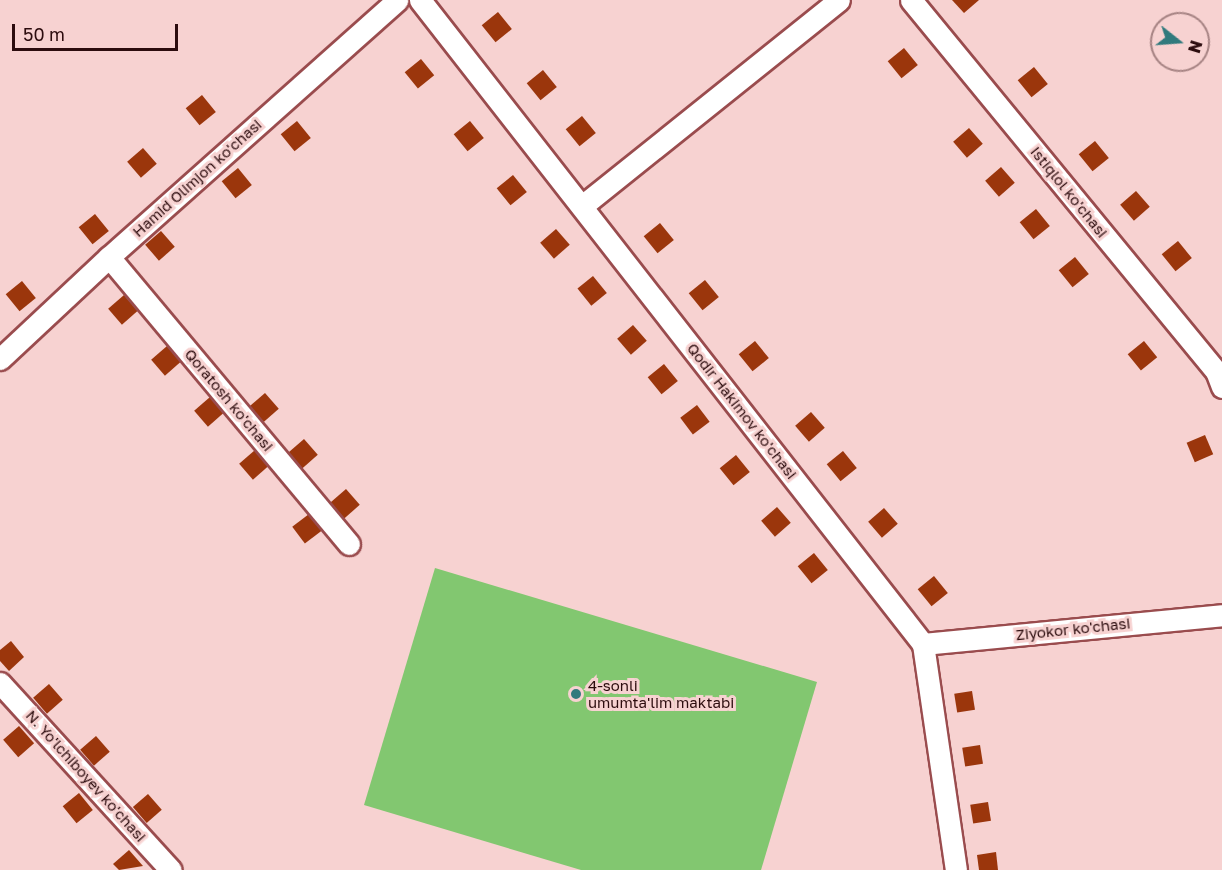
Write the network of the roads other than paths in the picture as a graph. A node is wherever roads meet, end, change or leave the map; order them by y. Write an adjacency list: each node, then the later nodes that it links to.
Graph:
1 (397, 0): 6 (street, Hamid Olimjon ko'chasi)
2 (420, 0): 5 (street, Qodir Hakimov ko'chasi)
3 (839, 0): 5 (street)
4 (911, 0): 8 (street, Istiqlol ko'chasi)
5 (582, 206): 11 (street, Qodir Hakimov ko'chasi)
6 (108, 256): 7 (street, Hamid Olimjon ko'chasi); 9 (street, Qoratosh ko'chasi)
7 (0, 359)
8 (1222, 387)
9 (349, 544)
10 (1222, 615): 11 (street, Ziyokor ko'chasi)
11 (923, 644): 14 (street, Qodir Hakimov ko'chasi)
12 (0, 682): 13 (street, N. Yo'lchiboyev ko'chasi)
13 (171, 870)
14 (956, 870)

